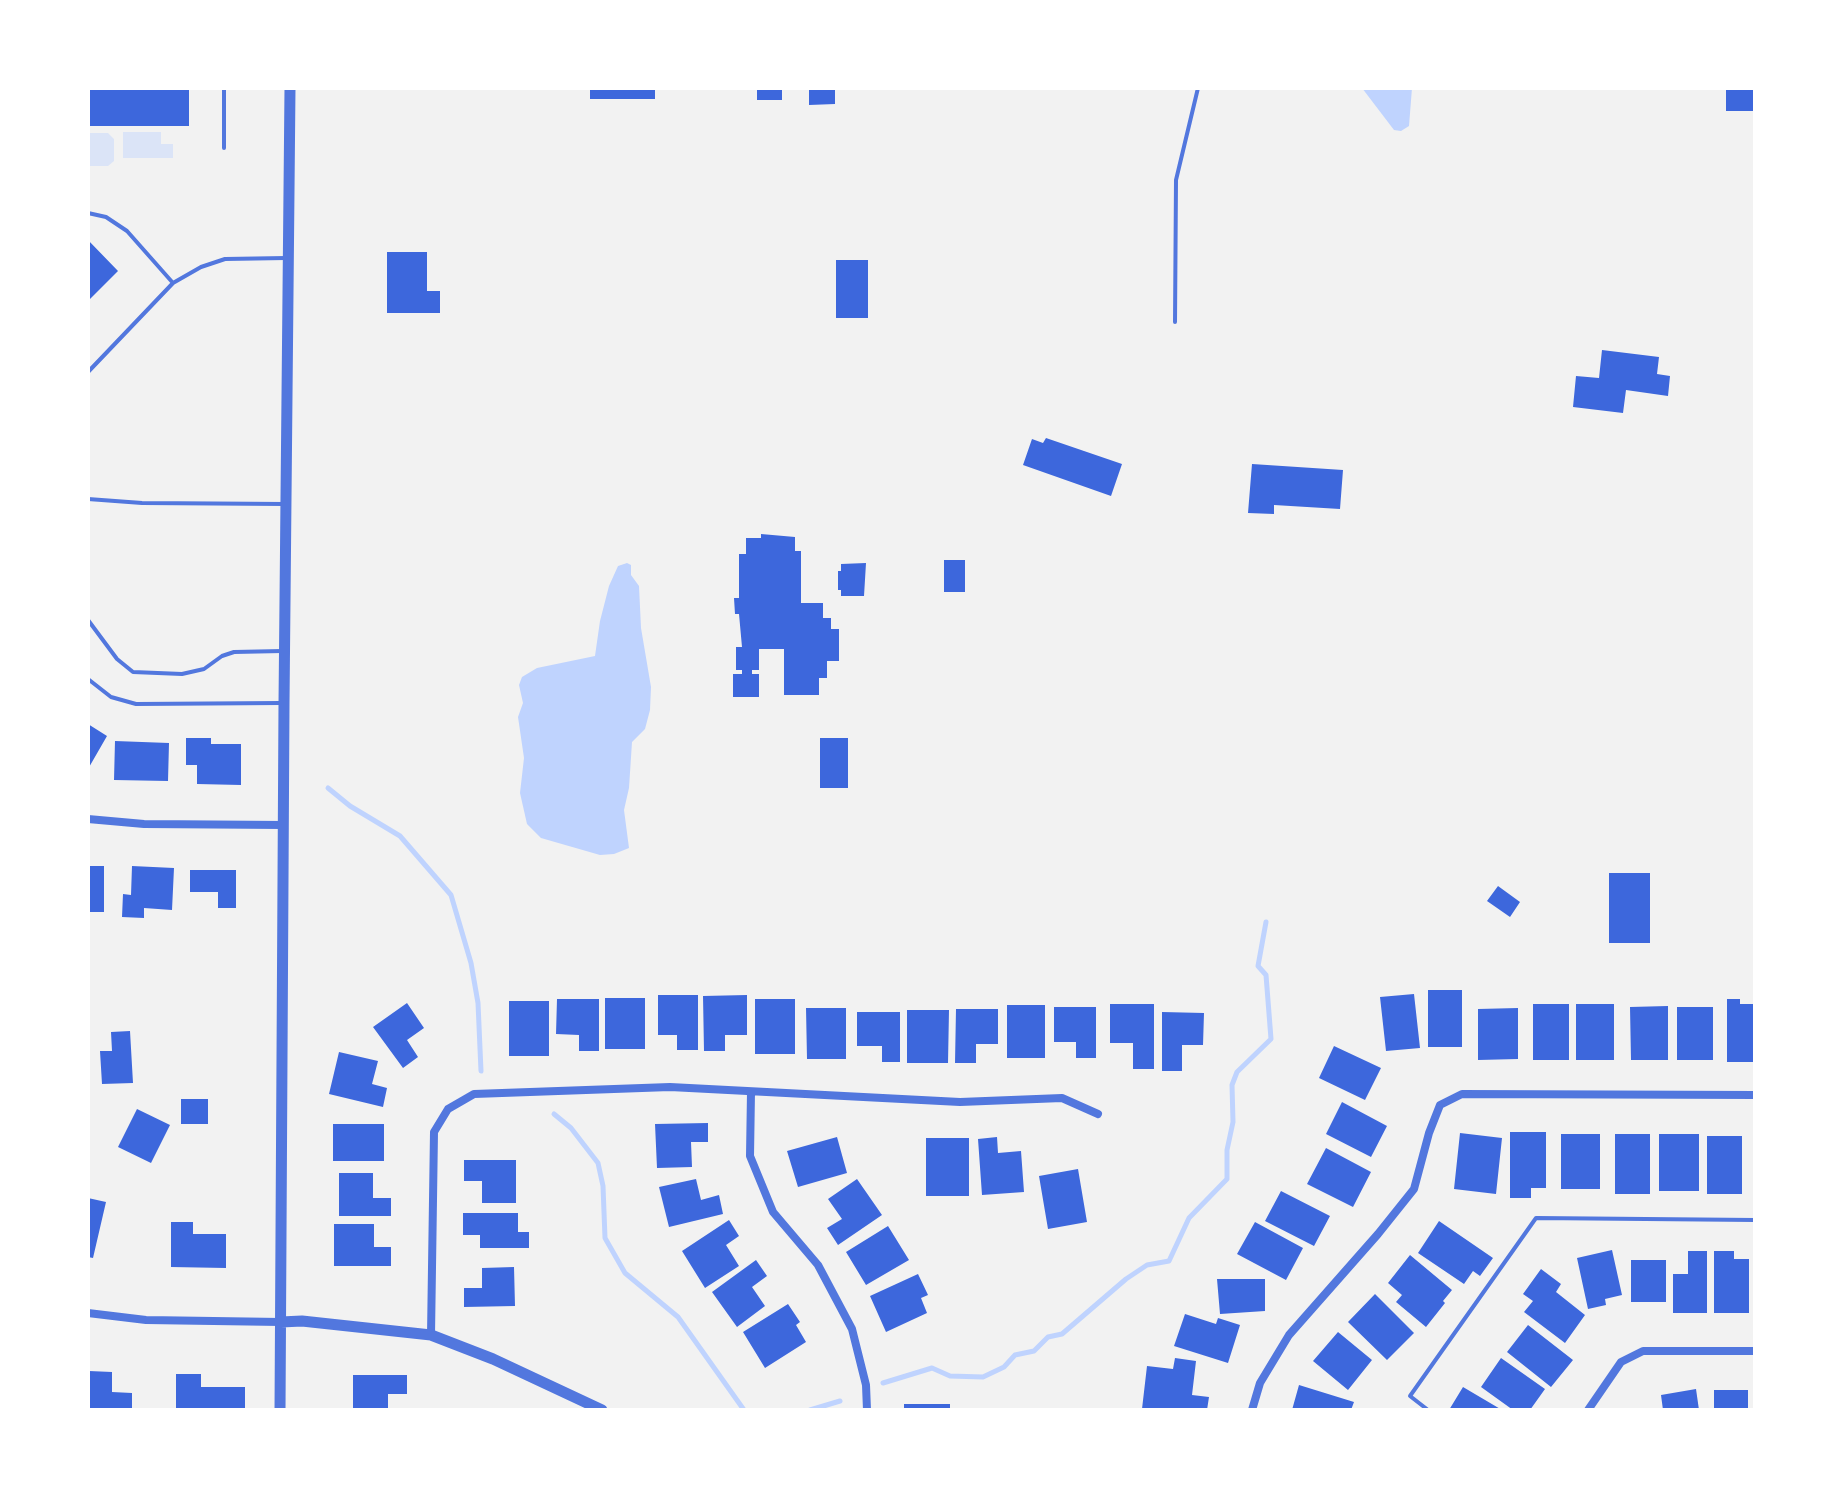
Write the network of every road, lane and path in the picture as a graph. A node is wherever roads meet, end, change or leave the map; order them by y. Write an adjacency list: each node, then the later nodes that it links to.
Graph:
1 (224, 88): 4 (lane)
2 (290, 88): 6 (street)
3 (1198, 88): 8 (lane)
4 (224, 148)
5 (88, 213): 7 (lane)
6 (289, 258): 7 (lane); 11 (street)
7 (173, 283): 9 (lane)
8 (1175, 322)
9 (88, 372)
10 (88, 499): 11 (lane)
11 (286, 504): 13 (street)
12 (88, 620): 13 (lane)
13 (284, 651): 15 (street)
14 (88, 679): 15 (lane)
15 (284, 703): 17 (street)
16 (88, 819): 17 (street)
17 (283, 825): 23 (street)
18 (751, 1092): 20 (street); 24 (street); 28 (street)
19 (1755, 1095): 29 (street)
20 (1098, 1114)
21 (1755, 1220): 30 (lane)
22 (88, 1313): 23 (street)
23 (281, 1322): 24 (street); 26 (street)
24 (431, 1335): 27 (street)
25 (1755, 1351): 31 (street)
26 (280, 1410)
27 (602, 1410)
28 (867, 1410)
29 (1252, 1410)
30 (1428, 1410)
31 (1588, 1410)

